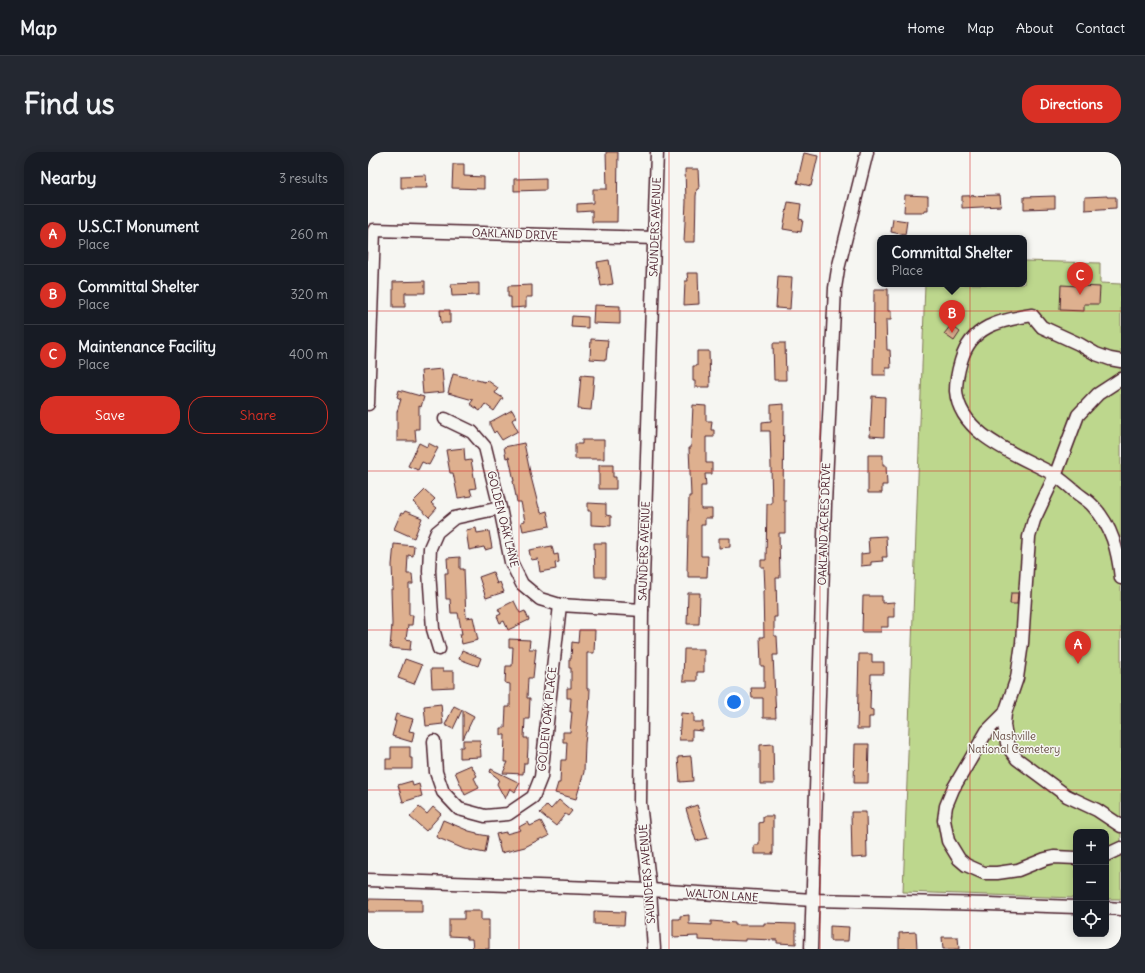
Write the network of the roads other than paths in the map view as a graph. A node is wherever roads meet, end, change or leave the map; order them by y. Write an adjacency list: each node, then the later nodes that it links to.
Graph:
1 (657, 152): 3 (street, SAUNDERS AVENUE)
2 (867, 152): 22 (street, OAKLAND ACRES DRIVE)
3 (655, 238): 6 (street, OAKLAND DRIVE); 12 (street, SAUNDERS AVENUE)
4 (1121, 361): 8 (street)
5 (1121, 379): 8 (street)
6 (368, 404)
7 (445, 419): 9 (street, GOLDEN OAK LANE)
8 (1054, 475): 10 (street); 14 (street)
9 (500, 508): 11 (street, GOLDEN OAK LANE); 13 (street)
10 (1121, 578)
11 (560, 605): 12 (street, GOLDEN OAK LANE); 15 (street, GOLDEN OAK PLACE)
12 (642, 610): 21 (street, SAUNDERS AVENUE)
13 (439, 649)
14 (1005, 713): 16 (street); 19 (street)
15 (434, 742)
16 (1121, 826)
17 (1121, 848): 18 (street)
18 (1109, 854)
19 (1073, 858)
20 (368, 880): 21 (street, WALTON LANE)
21 (650, 890): 22 (street, WALTON LANE); 26 (street, SAUNDERS AVENUE)
22 (813, 900): 23 (street, WALTON LANE); 27 (street, OAKLAND ACRES DRIVE)
23 (1073, 907)
24 (1109, 908): 25 (street)
25 (1121, 909)
26 (654, 949)
27 (811, 949)

